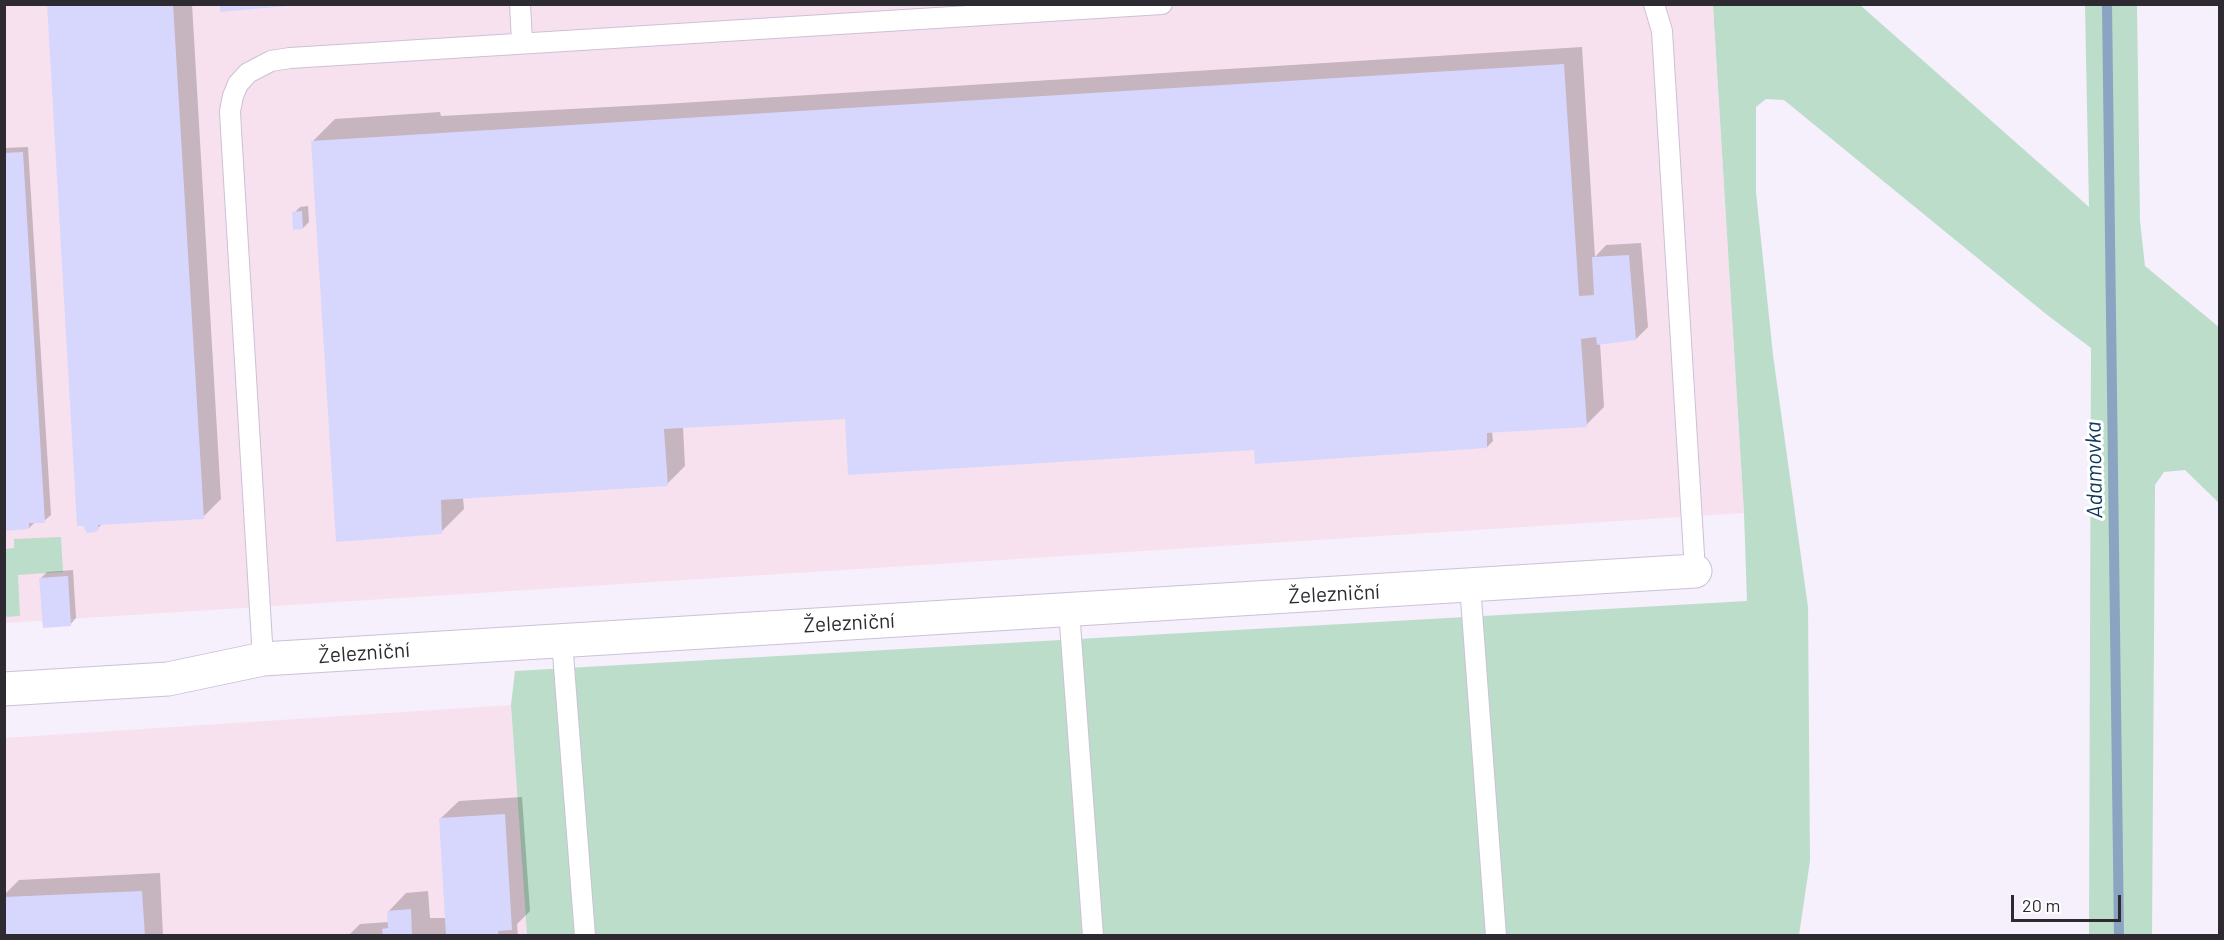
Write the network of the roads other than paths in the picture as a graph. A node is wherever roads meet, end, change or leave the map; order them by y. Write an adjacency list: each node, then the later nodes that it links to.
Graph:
1 (520, 4): 4 (lane)
2 (1162, 4): 4 (lane)
3 (1654, 4): 5 (lane)
4 (522, 42): 9 (lane)
5 (1695, 571): 6 (street, Železniční)
6 (1470, 585): 7 (street, Železniční); 13 (lane)
7 (1069, 610): 8 (street, Železniční); 12 (lane)
8 (562, 641): 9 (street, Železniční); 11 (lane)
9 (262, 659): 10 (street, Železniční)
10 (4, 689)
11 (585, 936)
12 (1093, 936)
13 (1496, 936)

